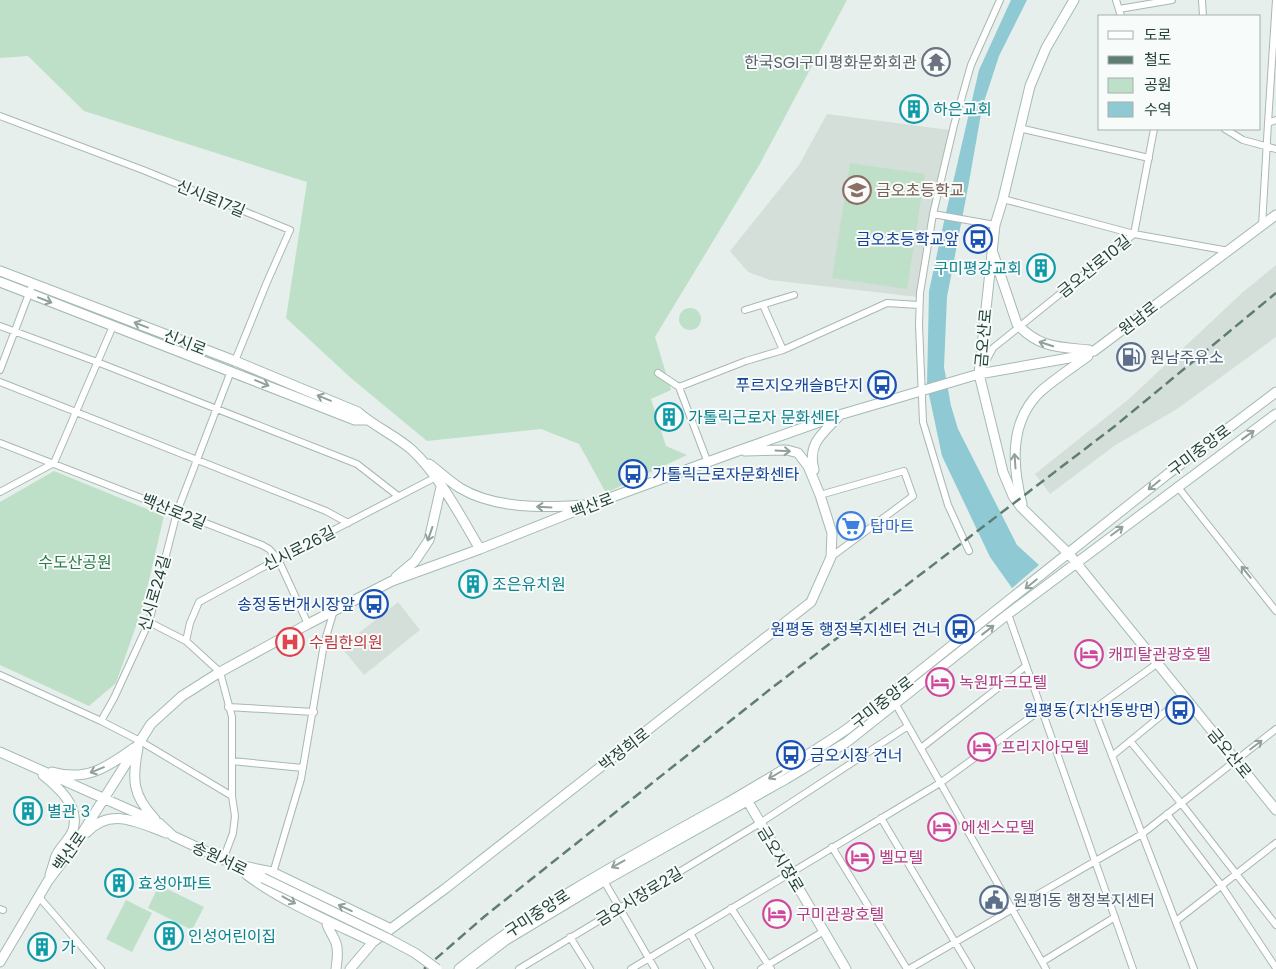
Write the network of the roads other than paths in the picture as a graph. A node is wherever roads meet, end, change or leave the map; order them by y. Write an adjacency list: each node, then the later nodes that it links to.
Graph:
1 (999, 0): 19 (street)
2 (1074, 0): 12 (street, 금오산로)
3 (1116, 0): 7 (street)
4 (1172, 0): 7 (street)
5 (1202, 0): 8 (street)
6 (1276, 0): 11 (street)
7 (1120, 13)
8 (1202, 15)
9 (0, 116): 40 (street, 신시로17길)
10 (1276, 120): 11 (street)
11 (1268, 124): 15 (street)
12 (1019, 128): 17 (street); 18 (street, 금오산로)
13 (1154, 130): 17 (street, 금오산로10길)
14 (1227, 130): 15 (street)
15 (1268, 146): 16 (street); 22 (street)
16 (1276, 148)
17 (1149, 158): 23 (street, 금오산로10길)
18 (1003, 199): 21 (street, 금오산로); 23 (street)
19 (933, 214): 21 (street); 32 (street)
20 (1276, 215): 22 (street, 원남로)
21 (995, 225): 24 (street, 금오산로)
22 (1262, 226): 25 (street, 원남로)
23 (1134, 234): 25 (street); 36 (street, 금오산로10길)
24 (992, 248): 36 (street); 45 (street, 금오산로)
25 (1229, 251): 39 (street, 원남로)
26 (0, 271): 28 (street, 신시로)
27 (0, 282): 29 (street, 신시로)
28 (33, 283): 29 (street); 40 (street, 신시로, one-way to 28)
29 (29, 294): 35 (street, 신시로, one-way to 35); 37 (street)
30 (794, 295): 31 (street)
31 (762, 304): 33 (street); 38 (street)
32 (919, 306): 38 (street); 48 (street)
33 (745, 310)
34 (0, 326): 37 (street)
35 (113, 326): 41 (street); 43 (street, 신시로)
36 (1019, 327): 39 (street, one-way to 36); 45 (street, 금오산로10길)
37 (15, 332): 41 (street); 42 (street)
38 (783, 350): 47 (street)
39 (1094, 351): 45 (street, 원남로); 68 (street, one-way to 39)
40 (235, 361): 54 (street, 신시로, one-way to 40)
41 (97, 362): 50 (street); 51 (street)
42 (0, 370)
43 (231, 371): 50 (street, 신시로24길); 54 (street, 신시로, one-way to 54)
44 (658, 373): 47 (street)
45 (979, 374): 48 (street, 백산로); 68 (street, 금오산로)
46 (0, 382): 51 (street)
47 (679, 387): 59 (street)
48 (921, 392): 53 (street, 백산로); 72 (street)
49 (1276, 392): 73 (street, 구미중앙로, one-way to 73)
50 (216, 409): 58 (street, 신시로24길); 66 (street)
51 (76, 413): 58 (street); 60 (street)
52 (1276, 414): 62 (street, 구미중앙로, one-way to 52)
53 (839, 415): 57 (street, 백산로); 65 (street)
54 (367, 420): 56 (street, 신시로)
55 (0, 443): 60 (street, 백산로2길)
56 (413, 451): 61 (street, 신시로); 67 (street, one-way to 56)
57 (735, 452): 59 (street, 백산로); 65 (street, one-way to 65)
58 (196, 461): 69 (street, 신시로24길); 70 (street)
59 (708, 462): 67 (street, 백산로)
60 (54, 463): 64 (street); 69 (street, 백산로2길)
61 (436, 477): 63 (street, 신시로); 66 (street, 신시로26길)
62 (1177, 486): 76 (street, 구미중앙로, one-way to 62); 79 (street, one-way to 62)
63 (441, 487): 71 (street, 신시로); 77 (street, one-way to 77)
64 (0, 492)
65 (820, 495): 74 (street, 박정희로); 74 (street)
66 (398, 496): 70 (street, 신시로26길)
67 (593, 504): 71 (street, 백산로)
68 (1023, 509): 73 (street, 금오산로)
69 (177, 512): 75 (street, 백산로2길); 81 (street, 신시로24길)
70 (348, 523): 75 (street, 신시로26길)
71 (480, 549): 77 (street, 백산로)
72 (969, 551)
73 (1069, 554): 76 (street, 금오산로); 155 (street, 구미중앙로, one-way to 155)
74 (831, 557): 138 (street, 박정희로)
75 (278, 558): 82 (street, 백산로2길); 83 (street, 신시로26길)
76 (1076, 563): 80 (street, 구미중앙로); 84 (street, 금오산로)
77 (392, 580): 78 (street, 백산로)
78 (334, 610): 82 (street, 백산로); 93 (street)
79 (1276, 611)
80 (1008, 614): 85 (street); 89 (street, 구미중앙로, one-way to 80)
81 (149, 622): 83 (street); 94 (street, 신시로24길)
82 (308, 624): 86 (street, 백산로)
83 (186, 641): 86 (street)
84 (1158, 663): 88 (street, 금오산로); 92 (street)
85 (1026, 666): 91 (street); 99 (street)
86 (220, 672): 90 (street); 98 (street, 백산로)
87 (0, 675): 94 (street)
88 (1185, 696): 97 (street); 102 (street, 금오산로)
89 (895, 703): 95 (street); 109 (street, 구미중앙로)
90 (228, 707): 93 (street); 103 (street)
91 (1042, 709): 92 (street); 106 (street); 122 (street)
92 (1094, 709): 101 (street)
93 (314, 712): 105 (street)
94 (101, 721): 98 (street)
95 (908, 726): 99 (street); 115 (street, 금오시장로2길)
96 (1276, 730): 102 (street, one-way to 96)
97 (1130, 741): 101 (street); 110 (street)
98 (139, 743): 104 (street, one-way to 104); 107 (street); 108 (street, 백산로); 114 (street)
99 (920, 748): 106 (street)
100 (0, 752): 104 (street, 송원서로)
101 (1112, 756): 116 (street)
102 (1236, 760): 110 (street); 111 (street, 금오산로)
103 (232, 761): 105 (street); 107 (street)
104 (28, 765): 108 (street, 송원서로); 127 (street)
105 (303, 768): 124 (street)
106 (940, 783): 113 (street); 133 (street)
107 (232, 796): 121 (street)
108 (104, 799): 114 (street, 송원서로); 119 (street, 백산로)
109 (747, 800): 115 (street, 금오시장로); 128 (street, 구미중앙로)
110 (1181, 802): 112 (street); 126 (street)
111 (1276, 810)
112 (1167, 814): 116 (street); 129 (street)
113 (881, 818): 120 (street); 143 (street)
114 (159, 823): 117 (street, 송원서로)
115 (760, 823): 125 (street, 금오시장로); 131 (street, 금오시장로2길)
116 (1142, 834): 122 (street); 136 (street)
117 (173, 836): 119 (street); 121 (street, 송원서로)
118 (1276, 843): 126 (street)
119 (74, 846): 127 (street, 백산로)
120 (832, 847): 125 (street); 165 (street)
121 (223, 860): 123 (street, 송원서로)
122 (1096, 862): 133 (street); 134 (street)
123 (233, 864): 124 (street); 135 (street, one-way to 135); 154 (street, 송원서로, bridge)
124 (273, 873): 138 (street, one-way to 124)
125 (790, 873): 132 (street); 139 (street, 금오시장로)
126 (1236, 874): 129 (street); 137 (street)
127 (48, 882): 130 (street, 백산로)
128 (604, 882): 131 (street); 144 (street, 구미중앙로)
129 (1221, 886): 136 (street); 150 (street)
130 (40, 897): 146 (street, 백산로); 151 (street)
131 (619, 908): 141 (street, 금오시장로2길); 145 (street)
132 (731, 908): 140 (street); 149 (street)
133 (1012, 910): 143 (street); 147 (street)
134 (1115, 917): 147 (street); 168 (street)
135 (326, 920): 142 (street); 152 (street)
136 (1176, 921): 169 (street)
137 (1276, 925)
138 (389, 928): 142 (street, 박정희로)
139 (824, 931): 149 (street); 164 (street, 금오시장로)
140 (690, 933): 145 (street); 162 (street)
141 (570, 937): 148 (street, 금오시장로2길); 159 (street)
142 (373, 942): 153 (street, 박정희로)
143 (955, 942): 165 (street); 166 (street)
144 (487, 954): 156 (street, 구미중앙로); 157 (street)
145 (648, 958): 160 (street); 161 (street)
146 (0, 962)
147 (1042, 962): 167 (street)
148 (526, 967): 158 (street, 금오시장로2길)
149 (770, 967): 163 (street)
150 (1276, 968)
151 (101, 969)
152 (336, 969)
153 (350, 969)
154 (437, 969)
155 (458, 969)
156 (468, 969)
157 (483, 969)
158 (519, 969)
159 (590, 969)
160 (631, 969)
161 (655, 969)
162 (710, 969)
163 (761, 969)
164 (846, 969)
165 (908, 969)
166 (971, 969)
167 (1046, 969)
168 (1133, 969)
169 (1194, 969)

